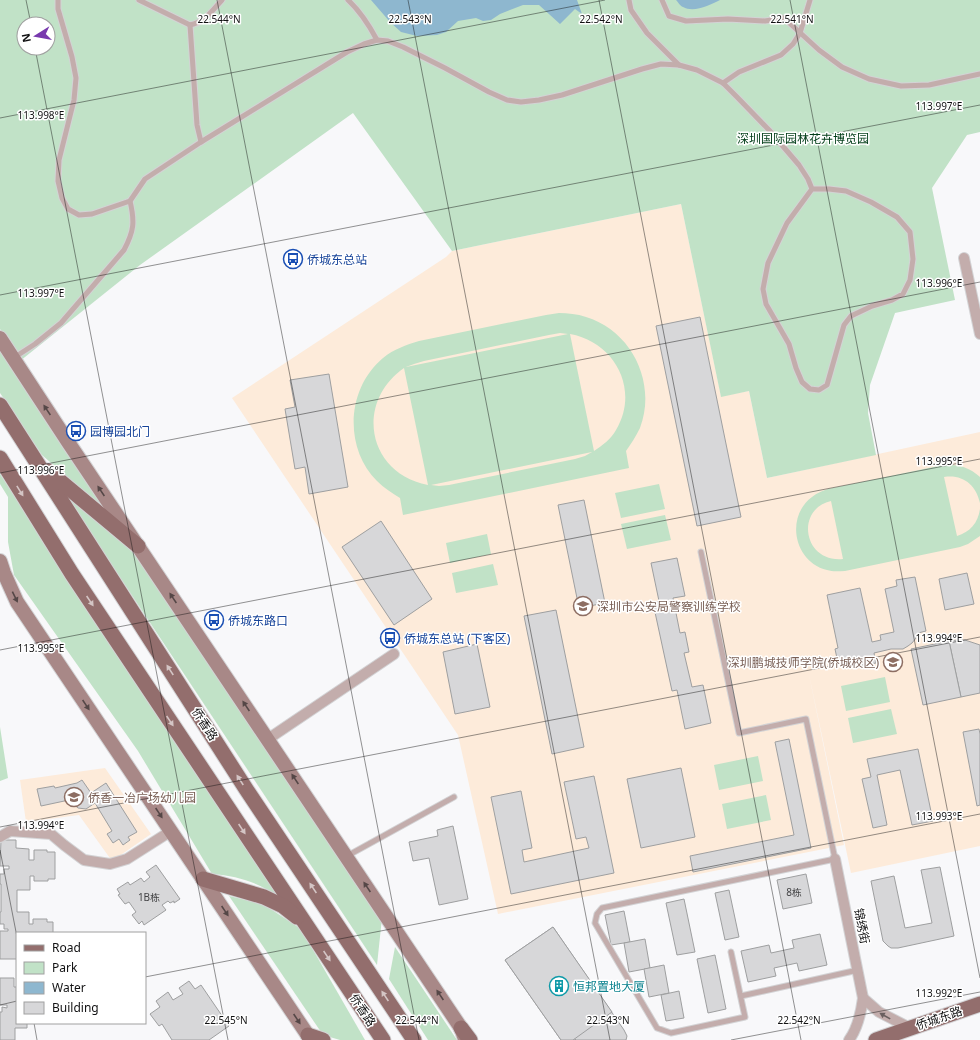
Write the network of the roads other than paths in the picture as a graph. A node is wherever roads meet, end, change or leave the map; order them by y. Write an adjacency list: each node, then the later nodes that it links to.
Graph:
1 (58, 0): 16 (lane)
2 (139, 0): 8 (lane)
3 (222, 0): 8 (lane)
4 (348, 0): 10 (lane)
5 (629, 0): 11 (lane)
6 (662, 0): 9 (lane)
7 (810, 0): 9 (lane)
8 (190, 25): 14 (lane)
9 (800, 32): 12 (lane); 13 (lane)
10 (377, 40): 11 (lane); 14 (lane)
11 (679, 65): 13 (lane)
12 (980, 74)
13 (723, 83): 15 (lane)
14 (202, 142): 16 (lane)
15 (812, 189): 15 (lane)
16 (130, 201): 20 (lane)
17 (964, 258): 18 (street)
18 (980, 334)
19 (0, 338): 20 (main road)
20 (13, 359): 24 (main road, one-way to 20)
21 (0, 405): 23 (main road, 侨香路)
22 (0, 458): 35 (main road, 侨香路, one-way to 35)
23 (37, 461): 24 (main road); 46 (main road, 侨香路, one-way to 23)
24 (138, 546): 28 (main road, one-way to 24)
25 (701, 552): 33 (lane)
26 (0, 561): 30 (main road, one-way to 30)
27 (394, 654): 28 (street)
28 (268, 739): 32 (main road, one-way to 28)
29 (454, 797): 32 (lane)
30 (171, 832): 31 (street); 34 (main road)
31 (0, 837)
32 (346, 856): 42 (main road, one-way to 32)
33 (835, 859): 37 (street, 锦绣街); 38 (lane)
34 (203, 879): 35 (main road); 43 (main road, one-way to 43)
35 (305, 923): 45 (main road, 侨香路, one-way to 45)
36 (731, 952): 38 (lane)
37 (858, 970): 38 (lane); 39 (street, 锦绣街)
38 (741, 996)
39 (863, 998): 41 (street, one-way to 39); 47 (street, 锦绣街)
40 (980, 1004): 41 (main road, 侨城东路)
41 (910, 1028): 48 (main road, 侨城东路)
42 (465, 1036)
43 (310, 1038): 44 (main road)
44 (323, 1040)
45 (383, 1040)
46 (414, 1040)
47 (849, 1040)
48 (876, 1040)

